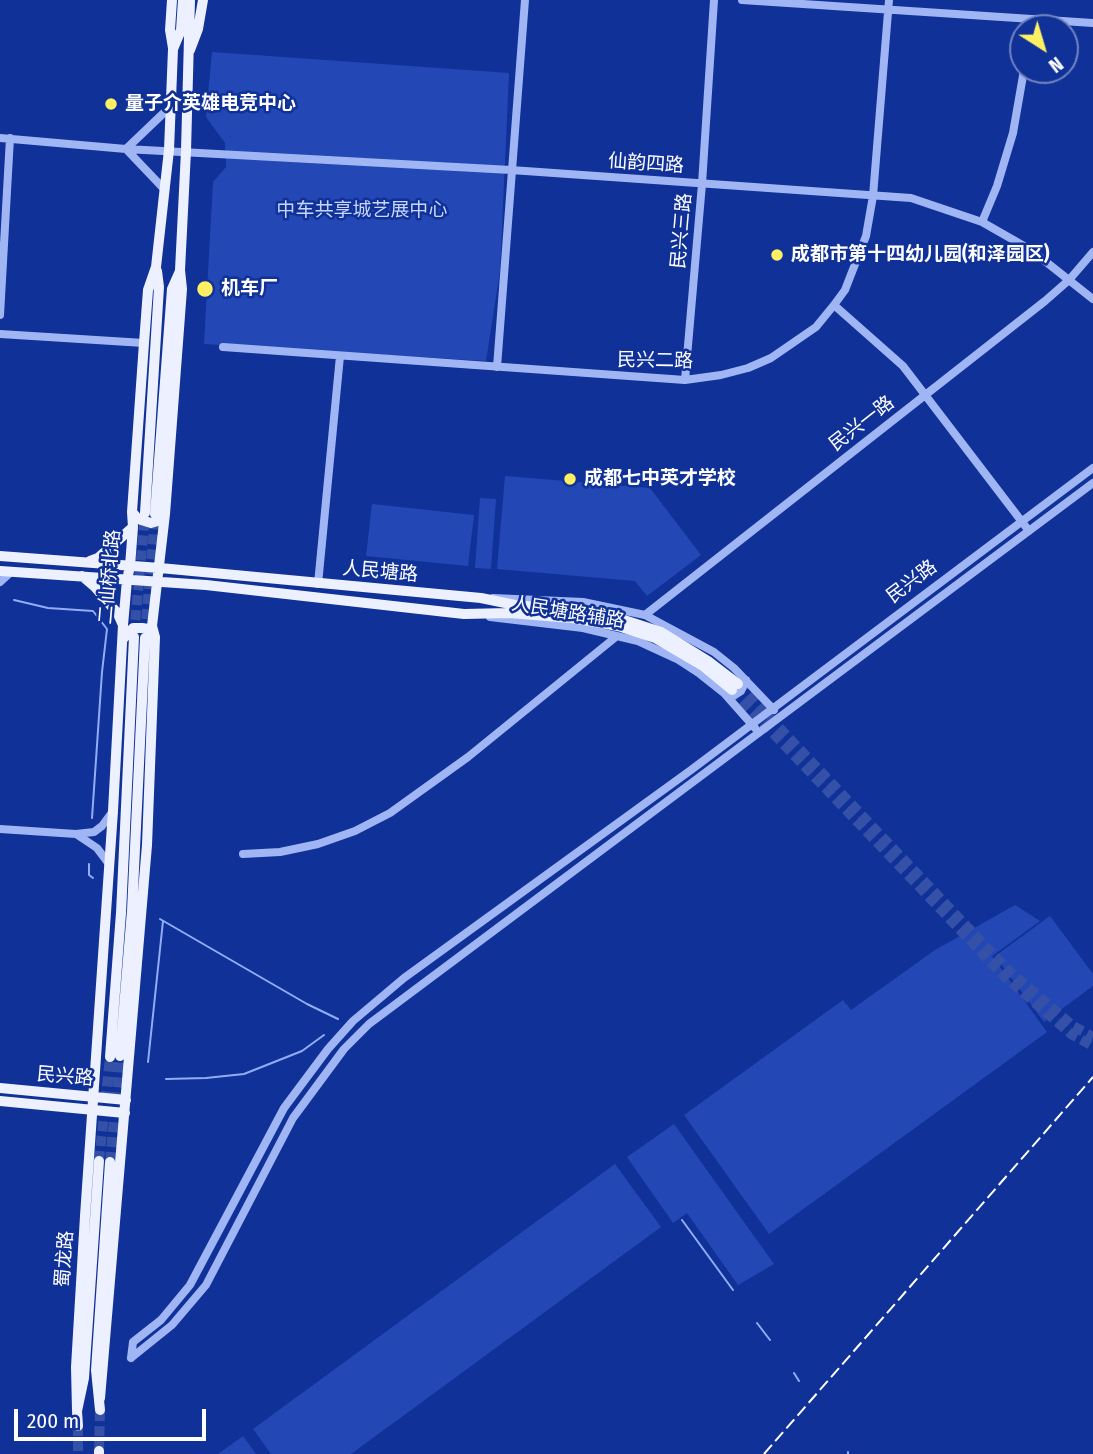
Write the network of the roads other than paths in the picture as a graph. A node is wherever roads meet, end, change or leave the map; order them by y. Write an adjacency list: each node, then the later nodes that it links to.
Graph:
1 (172, 0): 11 (main road, 二仙桥北路)
2 (183, 0): 11 (main road, 二仙桥北路)
3 (190, 0): 12 (main road)
4 (203, 0): 12 (main road)
5 (525, 0): 20 (street)
6 (714, 0): 21 (street, 民兴三路)
7 (743, 0): 9 (street)
8 (889, 0): 9 (street, 民兴二路)
9 (888, 10): 10 (street); 23 (street, 民兴二路)
10 (1009, 21)
11 (173, 49): 14 (main road, 二仙桥北路)
12 (189, 54): 19 (main road)
13 (1022, 84): 24 (street)
14 (171, 106): 17 (street); 18 (main road, 二仙桥北路)
15 (0, 138): 16 (street, 仙韵四路)
16 (10, 138): 17 (street, 仙韵四路); 30 (street)
17 (126, 149): 18 (street, 仙韵四路); 22 (street)
18 (169, 150): 19 (street, 仙韵四路); 22 (main road, 二仙桥北路)
19 (186, 151): 20 (street, 仙韵四路); 41 (main road)
20 (511, 170): 21 (street, 仙韵四路); 35 (street)
21 (702, 184): 23 (street, 仙韵四路); 36 (street, 民兴三路)
22 (165, 190): 26 (main road, 二仙桥北路)
23 (873, 196): 24 (street, 仙韵四路); 29 (street, 民兴二路)
24 (982, 222): 27 (street, 仙韵四路)
25 (1093, 252): 27 (street, 民兴一路)
26 (156, 267): 32 (main road, 二仙桥北路); 41 (main road)
27 (1069, 280): 28 (street, 仙韵四路); 37 (street, 民兴一路)
28 (1093, 299)
29 (834, 305): 36 (street, 民兴二路); 37 (street)
30 (0, 315)
31 (0, 334): 32 (street)
32 (144, 343): 40 (main road, 二仙桥北路)
33 (223, 347): 34 (street, 民兴二路)
34 (340, 356): 35 (street, 民兴二路); 54 (street)
35 (497, 367): 36 (street, 民兴二路)
36 (685, 380)
37 (925, 395): 42 (street); 57 (street, 民兴一路)
38 (1093, 468): 42 (street, 民兴路)
39 (1093, 483): 44 (street, 民兴路)
40 (132, 512): 41 (main road); 43 (main road, 二仙桥北路)
41 (155, 514): 48 (main road)
42 (1022, 521): 44 (street); 64 (street, 民兴路)
43 (133, 527): 46 (main road); 47 (main road, 二仙桥北路)
44 (1029, 531): 65 (street, 民兴路)
45 (0, 556): 46 (main road, 人民塘路)
46 (85, 563): 47 (main road, 人民塘路)
47 (130, 566): 48 (main road, 人民塘路); 51 (main road, 二仙桥北路)
48 (159, 568): 53 (main road); 54 (main road, 人民塘路)
49 (5, 571): 50 (main road, 人民塘路); 52 (street)
50 (81, 576): 51 (main road, 人民塘路); 58 (main road)
51 (127, 580): 53 (main road, 人民塘路); 58 (main road, 二仙桥北路)
52 (0, 582)
53 (158, 583): 56 (main road, 人民塘路); 61 (main road)
54 (318, 584): 55 (main road, 人民塘路)
55 (481, 598): 57 (street, 人民塘路辅路); 63 (main road, 人民塘路)
56 (464, 614): 59 (street, 人民塘路辅路); 63 (main road, 人民塘路)
57 (645, 615): 63 (street, 人民塘路辅路)
58 (123, 625): 62 (main road, 二仙桥北路)
59 (617, 636): 63 (street, 人民塘路辅路); 71 (street)
60 (134, 637): 61 (main road)
61 (150, 637): 62 (main road); 75 (main road, 蜀龙路)
62 (122, 640): 68 (main road, 二仙桥北路)
63 (736, 688): 64 (street, 人民塘路辅路); 66 (street, 人民塘路辅路)
64 (773, 708): 65 (street, 人民塘路辅路); 66 (street, 民兴路)
65 (780, 718): 67 (street, 民兴路)
66 (752, 724): 67 (street, 人民塘路辅路); 67 (street, 民兴路)
67 (759, 733)
68 (113, 811): 70 (street); 72 (main road, 二仙桥北路)
69 (0, 829): 70 (street)
70 (76, 834): 72 (street)
71 (243, 854)
72 (109, 864): 74 (main road, 二仙桥北路)
73 (0, 1088): 74 (main road, 民兴路)
74 (93, 1097): 75 (main road, 民兴路); 77 (main road, 二仙桥北路)
75 (126, 1100): 78 (main road, 蜀龙路)
76 (0, 1101): 77 (main road, 民兴路)
77 (92, 1110): 78 (main road, 民兴路); 83 (main road, 蜀龙路)
78 (125, 1113): 81 (main road, 蜀龙路)
79 (99, 1161): 83 (main road, 蜀龙路)
80 (110, 1162): 81 (main road, 蜀龙路)
81 (100, 1398): 82 (main road, 蜀龙路)
82 (100, 1410)
83 (77, 1411): 84 (main road, 蜀龙路)
84 (78, 1426)

